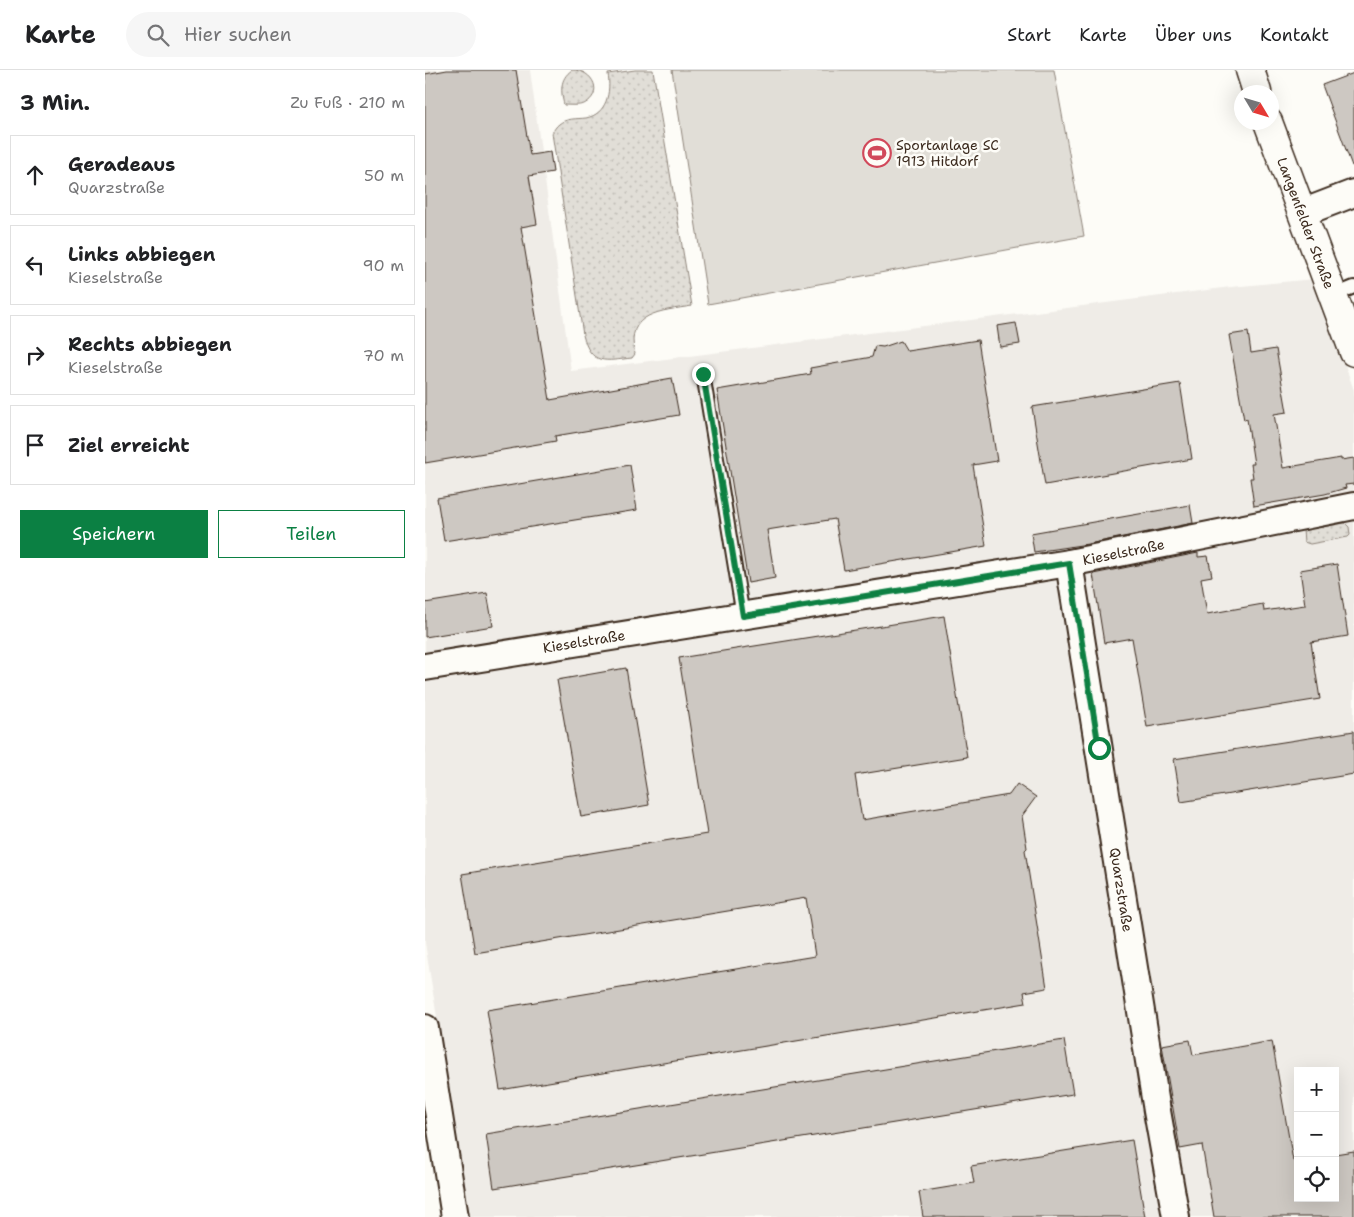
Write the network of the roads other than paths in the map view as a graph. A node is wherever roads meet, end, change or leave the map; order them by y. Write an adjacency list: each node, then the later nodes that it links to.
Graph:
1 (1250, 70): 2 (street)
2 (1255, 85)
3 (1271, 130): 5 (street, Langenfelder Straße)
4 (1354, 193): 5 (street)
5 (1302, 213): 6 (street, Langenfelder Straße)
6 (1343, 291): 7 (street, Langenfelder Straße)
7 (1354, 352)
8 (703, 374): 11 (lane)
9 (1354, 506): 10 (street, Kieselstraße)
10 (1069, 563): 11 (street, Kieselstraße); 15 (street, Quarzstraße)
11 (743, 616): 12 (street, Kieselstraße)
12 (425, 667)
13 (425, 1028): 14 (street)
14 (455, 1217)
15 (1176, 1217)

